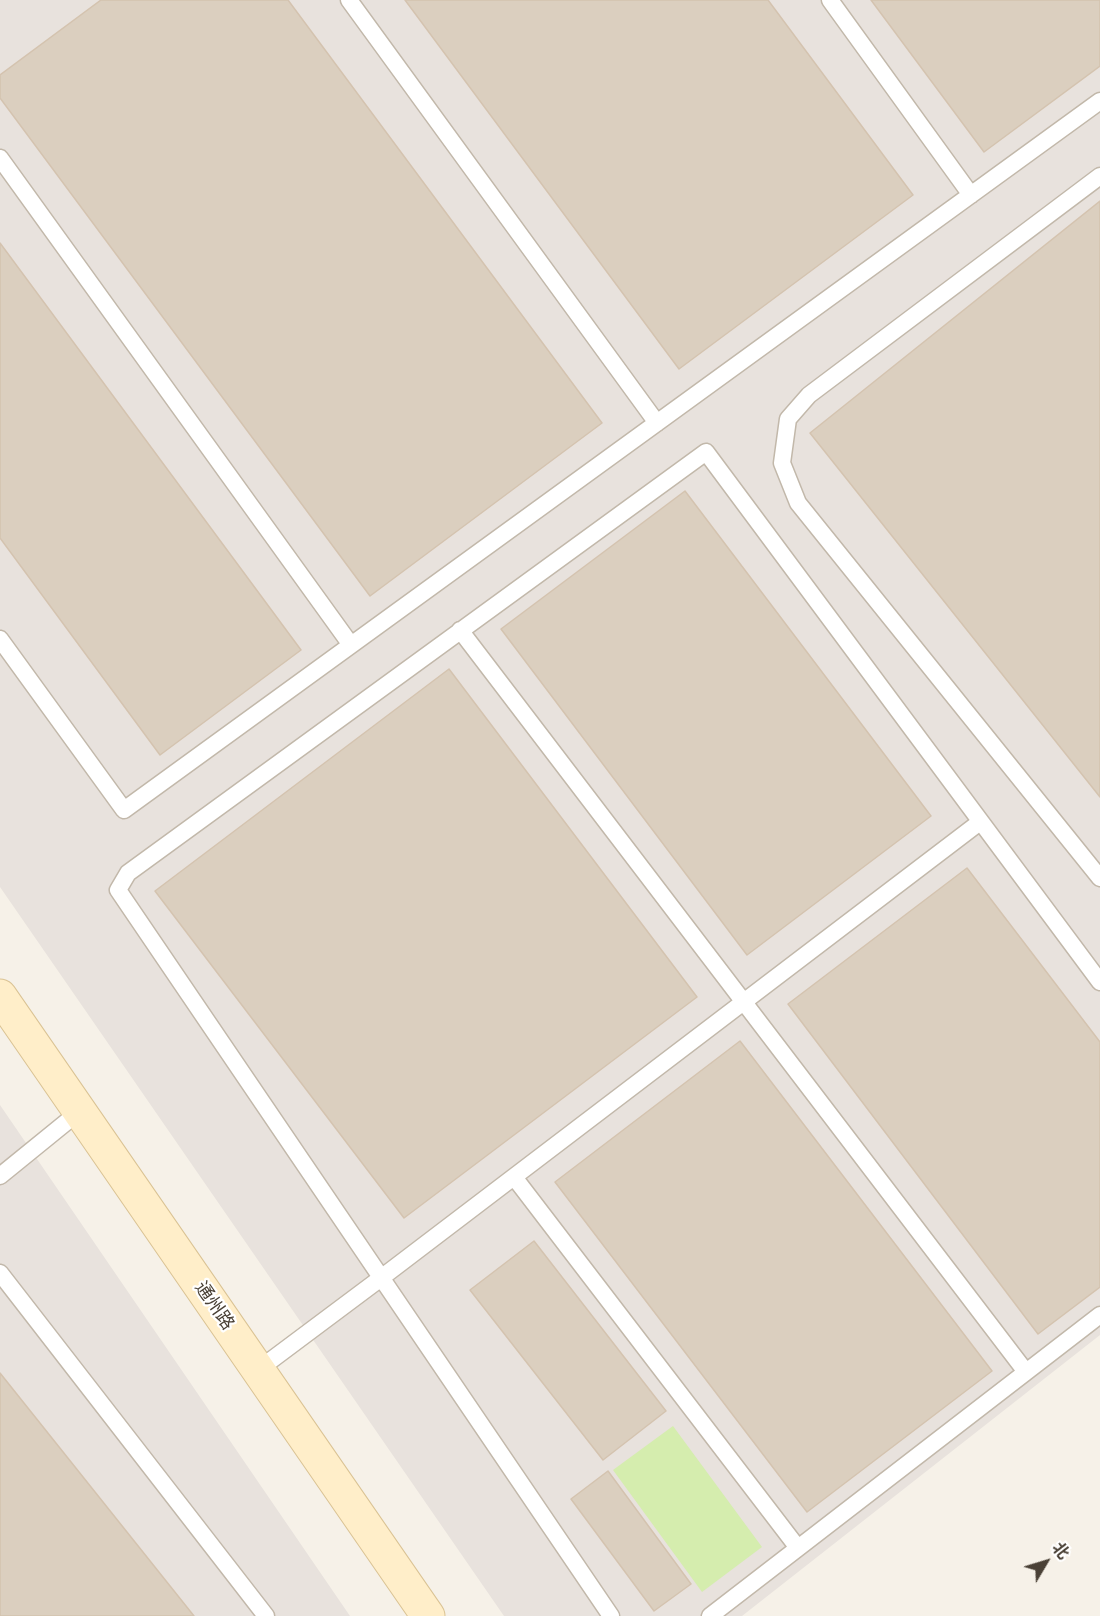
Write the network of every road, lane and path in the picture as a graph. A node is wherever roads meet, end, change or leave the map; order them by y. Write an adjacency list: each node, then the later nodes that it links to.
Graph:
1 (348, 0): 7 (lane)
2 (830, 0): 6 (lane)
3 (1100, 101): 6 (lane)
4 (0, 158): 10 (lane)
5 (1100, 176): 12 (lane)
6 (971, 195): 7 (lane)
7 (657, 423): 10 (lane)
8 (460, 630): 11 (lane); 15 (lane); 20 (lane)
9 (0, 639): 10 (lane)
10 (351, 645)
11 (980, 822): 13 (lane); 15 (lane)
12 (1100, 878)
13 (1100, 982)
14 (0, 996): 16 (street, 通州路)
15 (744, 1002): 18 (lane); 23 (lane)
16 (80, 1111): 17 (lane); 22 (street, 通州路)
17 (0, 1176)
18 (514, 1177): 20 (lane); 24 (lane)
19 (0, 1273): 25 (lane)
20 (381, 1278): 22 (lane); 27 (lane)
21 (1100, 1315): 23 (lane)
22 (258, 1370): 26 (street, 通州路)
23 (1026, 1372): 24 (lane)
24 (798, 1548): 28 (lane)
25 (266, 1616)
26 (428, 1616)
27 (611, 1616)
28 (710, 1616)

